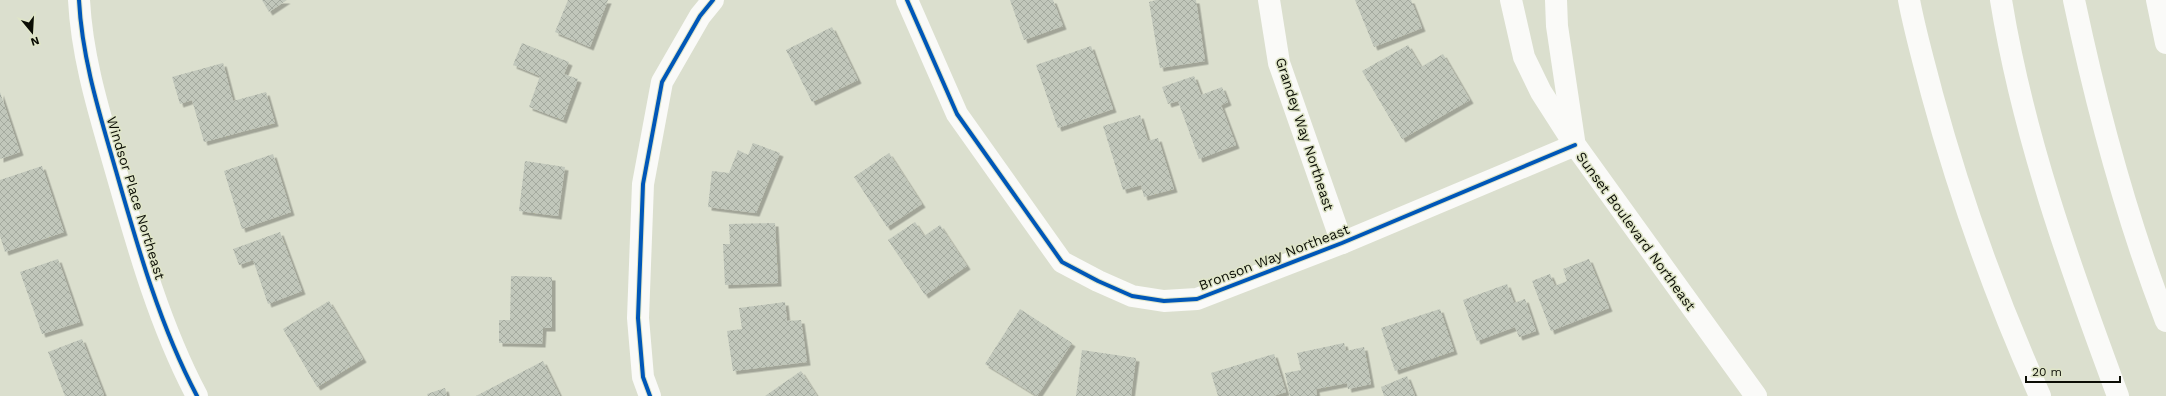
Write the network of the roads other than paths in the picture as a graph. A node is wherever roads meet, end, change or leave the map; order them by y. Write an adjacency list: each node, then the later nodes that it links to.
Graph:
1 (79, 0): 15 (main road, Windsor Place Northeast)
2 (713, 0): 16 (main road)
3 (907, 0): 13 (main road, Bronson Way Northeast)
4 (1269, 0): 13 (main road, Grandey Way Northeast)
5 (1511, 0): 12 (main road)
6 (1556, 0): 12 (main road, Sunset Boulevard Northeast)
7 (1909, 0): 18 (main road)
8 (2001, 0): 19 (main road)
9 (2074, 0): 14 (main road)
10 (2157, 0): 11 (main road)
11 (2166, 43)
12 (1574, 145): 13 (main road, Bronson Way Northeast); 17 (main road, Sunset Boulevard Northeast)
13 (1342, 243)
14 (2166, 321)
15 (197, 396)
16 (650, 396)
17 (1756, 396)
18 (2040, 396)
19 (2118, 396)

